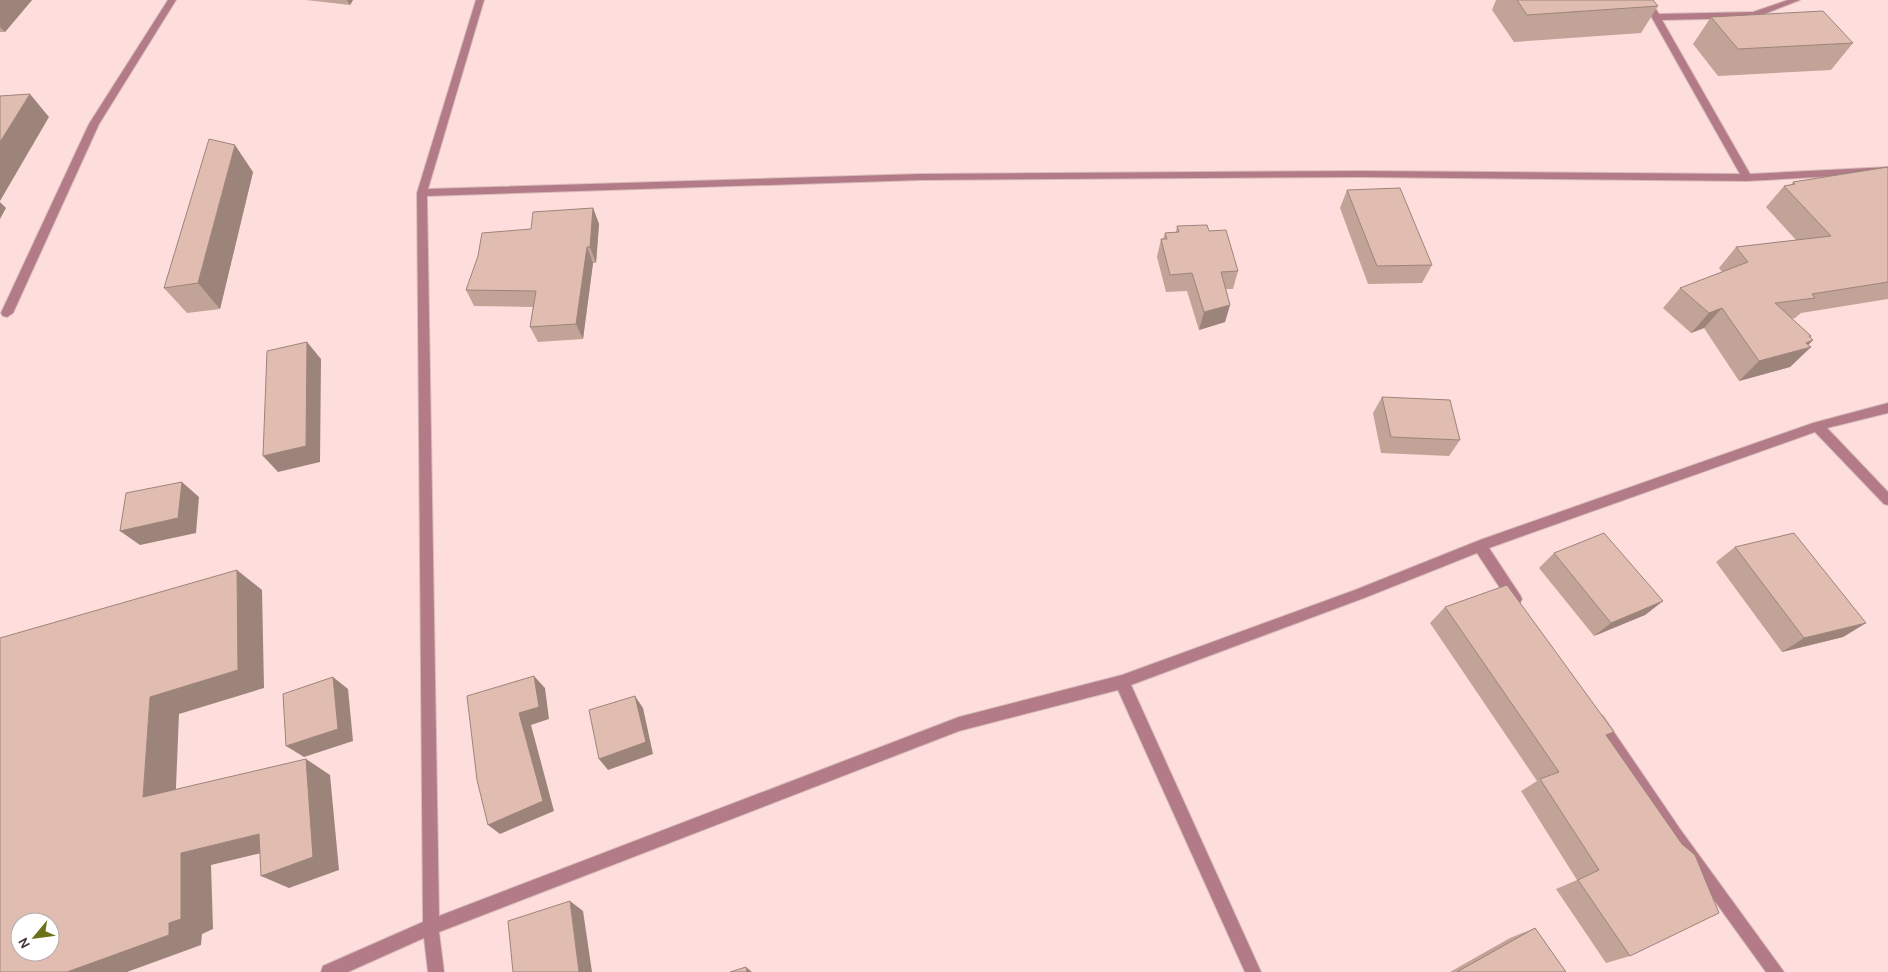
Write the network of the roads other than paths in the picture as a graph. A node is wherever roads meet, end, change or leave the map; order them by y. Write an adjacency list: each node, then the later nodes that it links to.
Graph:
1 (172, 0): 9 (street)
2 (480, 0): 8 (street)
3 (1646, 0): 5 (street)
4 (1796, 0): 5 (street)
5 (1657, 17): 7 (street)
6 (1888, 170): 7 (street)
7 (1748, 178): 8 (street)
8 (422, 193): 17 (street)
9 (7, 313)
10 (1888, 408): 11 (street)
11 (1817, 426): 12 (street); 13 (street)
12 (1888, 500)
13 (1480, 546): 14 (street); 15 (street)
14 (1524, 612)
15 (1122, 682): 17 (street); 20 (street)
16 (1591, 711): 21 (street)
17 (431, 927): 18 (street); 19 (street)
18 (329, 972)
19 (436, 972)
20 (1253, 972)
21 (1776, 972)

